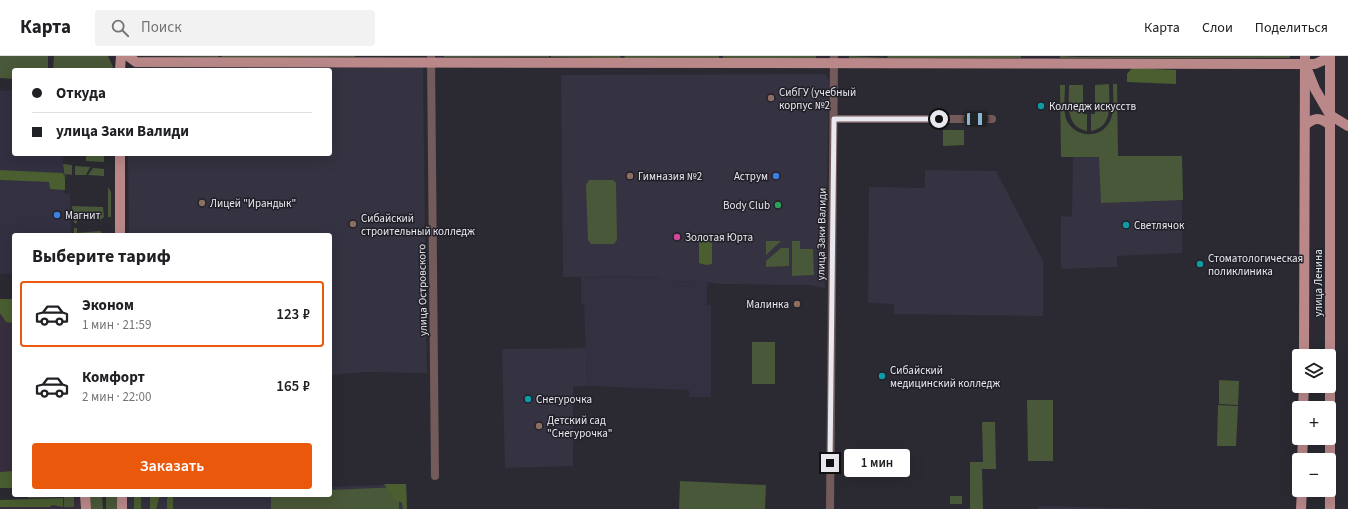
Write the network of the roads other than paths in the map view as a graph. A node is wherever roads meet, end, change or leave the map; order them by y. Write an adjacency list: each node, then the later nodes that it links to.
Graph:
1 (121, 56): 7 (main road)
2 (1328, 56): 6 (main road); 11 (main road, улица Ленина)
3 (132, 59): 4 (main road); 8 (main road)
4 (431, 59): 5 (main road); 17 (street, улица Островского)
5 (834, 60): 6 (main road); 9 (street, улица Заки Валиди)
6 (1305, 60): 11 (main road); 12 (main road, улица Ленина)
7 (120, 68)
8 (127, 68)
9 (834, 119): 10 (street); 23 (street, улица Заки Валиди)
10 (992, 119)
11 (1330, 120): 12 (main road); 13 (main road); 25 (main road, улица Ленина)
12 (1305, 125): 16 (main road, улица Ленина)
13 (1348, 126)
14 (120, 156): 15 (main road)
15 (120, 233)
16 (1304, 349)
17 (435, 476)
18 (85, 497): 21 (main road)
19 (122, 497): 22 (main road)
20 (1302, 497): 24 (main road)
21 (86, 509)
22 (122, 509)
23 (830, 509)
24 (1301, 509)
25 (1330, 509)

